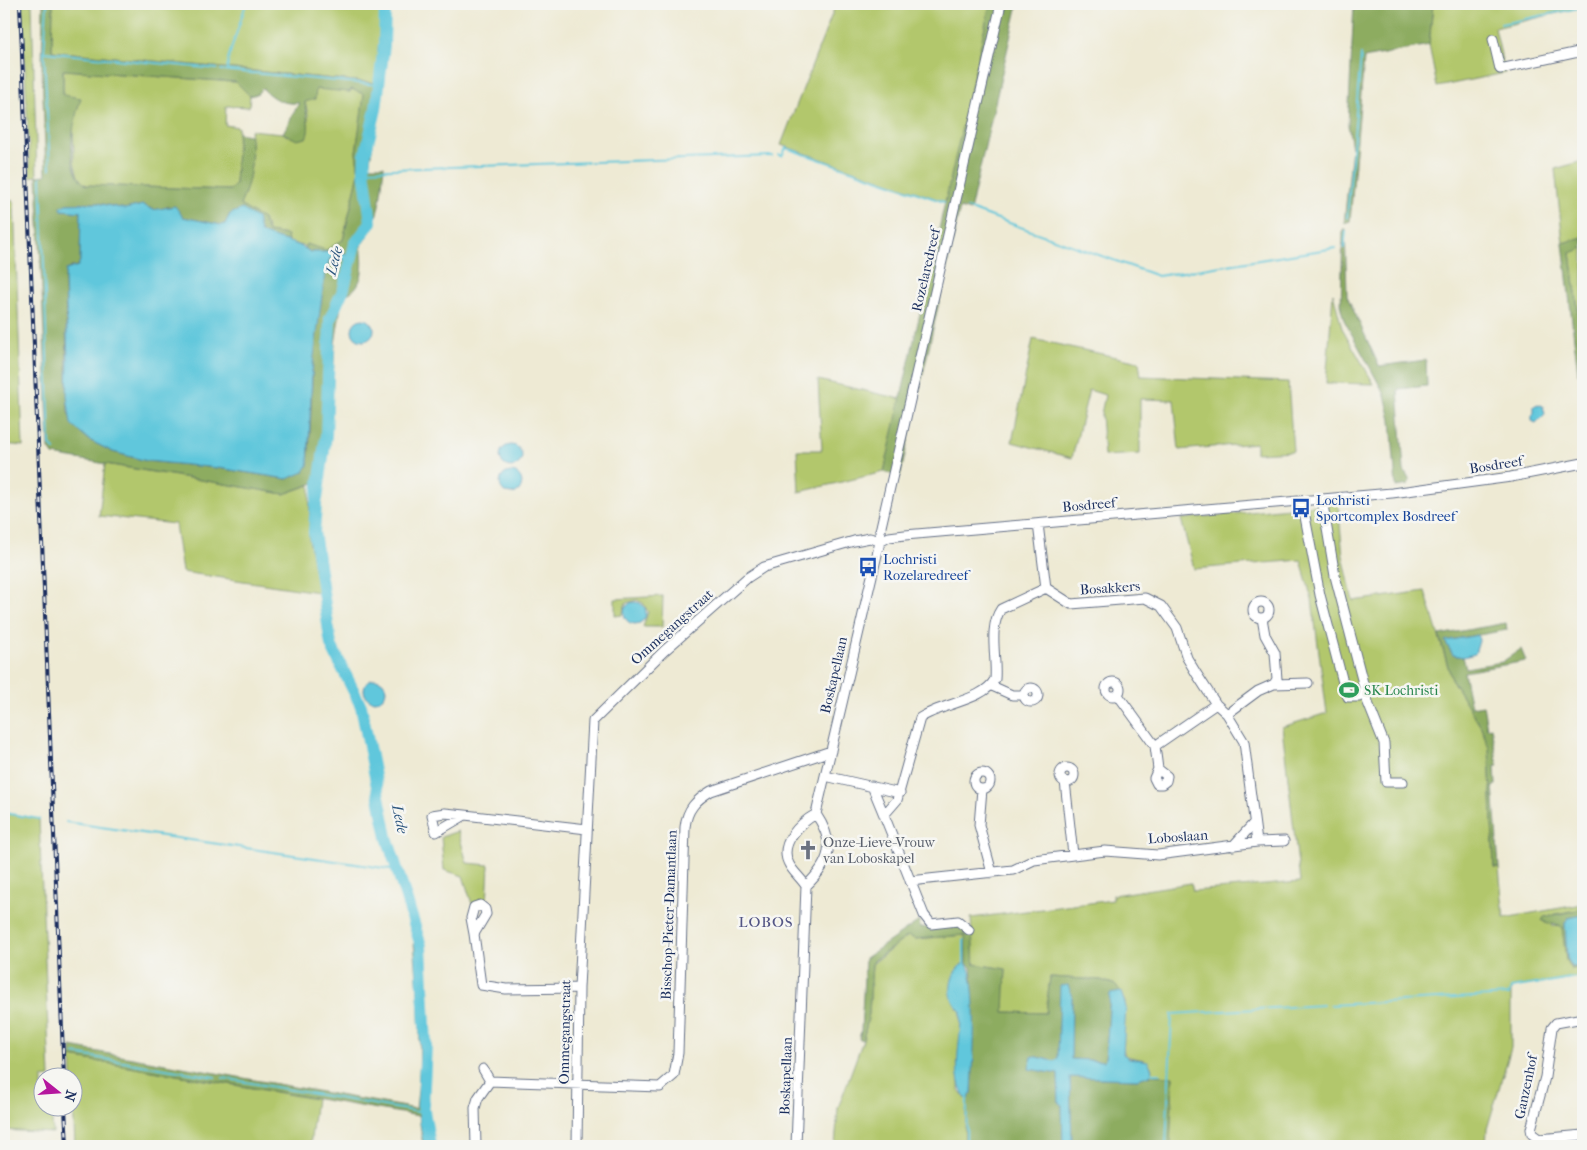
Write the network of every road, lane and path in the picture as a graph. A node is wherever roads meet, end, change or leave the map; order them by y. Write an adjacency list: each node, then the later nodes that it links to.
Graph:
1 (1000, 4): 8 (street, Rozelaredreef)
2 (1493, 39): 3 (street)
3 (1583, 51)
4 (1583, 463): 5 (street, Bosdreef)
5 (1322, 499): 6 (street, Bosdreef); 14 (street)
6 (1302, 501): 7 (street, Bosdreef); 14 (street)
7 (1038, 524): 8 (street, Bosdreef); 9 (street)
8 (880, 542): 20 (street, Boskapellaan); 32 (street, Ommegangstraat)
9 (1046, 588): 13 (street); 17 (street, Bosakkers)
10 (1262, 618): 12 (street)
11 (1308, 683): 12 (street)
12 (1274, 684): 18 (street)
13 (992, 686): 16 (street); 27 (street)
14 (1364, 693): 24 (street)
15 (1118, 694): 19 (street)
16 (1023, 695)
17 (1216, 704): 18 (street, Bosakkers); 19 (street)
18 (1227, 714): 31 (street, Bosakkers)
19 (1155, 746): 21 (street)
20 (830, 751): 22 (street, Boskapellaan); 46 (street, Bisschop-Pieter-Damantlaan)
21 (1158, 769)
22 (825, 776): 25 (street); 28 (street, Boskapellaan)
23 (1065, 781): 36 (street)
24 (1403, 782)
25 (872, 786): 27 (street); 30 (street)
26 (982, 788): 37 (street)
27 (900, 792): 30 (street)
28 (816, 814): 39 (street); 39 (street)
29 (465, 815): 32 (street)
30 (884, 815): 38 (street)
31 (1254, 824): 34 (street, Bosakkers); 35 (street)
32 (587, 828): 42 (street, Ommegangstraat)
33 (1284, 841): 34 (street, Loboslaan)
34 (1257, 842): 35 (street, Loboslaan)
35 (1233, 846): 36 (street, Loboslaan)
36 (1073, 855): 37 (street, Loboslaan)
37 (992, 872): 38 (street, Loboslaan)
38 (910, 881): 40 (street)
39 (806, 886): 50 (street, Boskapellaan)
40 (969, 930)
41 (474, 934): 42 (street)
42 (579, 988): 46 (street, Ommegangstraat)
43 (1583, 1018): 47 (street, Ganzenhof)
44 (483, 1069): 45 (street)
45 (490, 1081): 46 (street, Bisschop-Pieter-Damantlaan); 48 (street)
46 (577, 1084): 49 (street, Ommegangstraat)
47 (1583, 1135)
48 (476, 1146)
49 (577, 1146)
50 (796, 1146)

